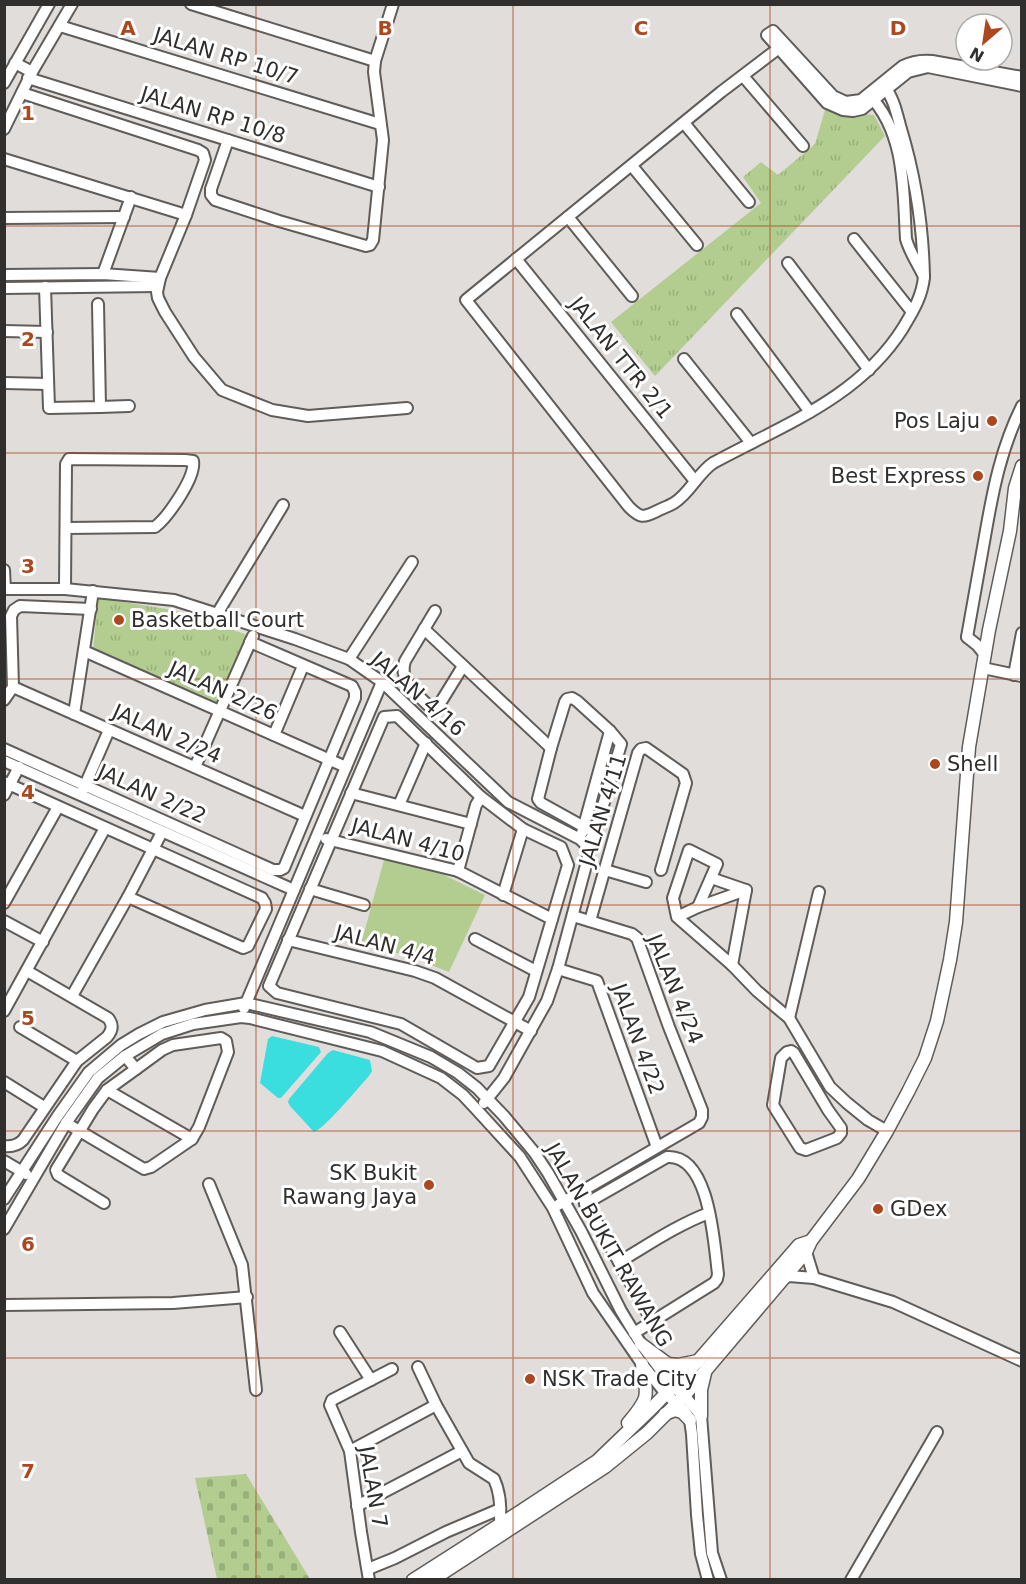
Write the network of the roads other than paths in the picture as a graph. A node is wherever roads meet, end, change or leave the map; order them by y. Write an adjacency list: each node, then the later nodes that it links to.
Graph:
1 (49, 4): 8 (street)
2 (72, 4): 5 (street)
3 (191, 4): 7 (street)
4 (393, 4): 7 (street)
5 (60, 26): 9 (street); 18 (street, JALAN RP 10/7)
6 (778, 48): 10 (street); 16 (street); 16 (street)
7 (375, 61): 18 (street)
8 (15, 63): 9 (street, JALAN RP 10/8); 12 (street)
9 (33, 74): 15 (street); 21 (street, JALAN RP 10/8)
10 (742, 76): 17 (street); 22 (street)
11 (1022, 76): 13 (street)
12 (4, 83)
13 (885, 86): 14 (street); 16 (street); 20 (street)
14 (1022, 86)
15 (21, 93): 19 (street); 30 (street)
16 (872, 98): 20 (street)
17 (684, 123): 24 (street); 27 (street)
18 (380, 124): 25 (street)
19 (4, 129)
20 (899, 139): 28 (street); 29 (street)
21 (228, 140): 25 (street, JALAN RP 10/8); 25 (street)
22 (803, 146)
23 (4, 159): 26 (street)
24 (633, 166): 32 (street); 35 (street)
25 (379, 187)
26 (130, 197): 30 (street); 31 (street)
27 (749, 202)
28 (919, 213): 29 (street); 40 (street)
29 (904, 214): 40 (street)
30 (186, 215): 41 (street)
31 (124, 217): 33 (street); 38 (street)
32 (568, 217): 36 (street); 44 (street)
33 (4, 218)
34 (854, 239): 46 (street)
35 (697, 245)
36 (516, 259): 61 (street, JALAN TTR 2/1); 61 (street)
37 (788, 263): 51 (street)
38 (103, 274): 39 (street); 41 (street)
39 (4, 275)
40 (924, 278): 46 (street)
41 (158, 282): 42 (street); 57 (street)
42 (45, 287): 43 (street); 49 (street)
43 (4, 288)
44 (632, 296)
45 (98, 304): 56 (street)
46 (912, 312): 51 (street)
47 (737, 314): 58 (street)
48 (4, 331): 49 (street)
49 (47, 332): 53 (street)
50 (684, 359): 59 (street)
51 (868, 370): 58 (street)
52 (5, 383): 53 (street)
53 (48, 384): 56 (street)
54 (129, 406): 56 (street)
55 (1022, 406): 76 (street)
56 (100, 407)
57 (407, 408)
58 (810, 412): 59 (street)
59 (751, 443): 61 (street)
60 (1022, 466): 74 (main road)
61 (695, 481)
62 (283, 506): 71 (street)
63 (66, 528): 63 (street); 66 (street)
64 (412, 562): 79 (street)
65 (4, 570): 67 (street)
66 (65, 589): 67 (street, JALAN 4/16); 68 (street, JALAN 4/16)
67 (5, 590)
68 (93, 591): 69 (street); 71 (street, JALAN 4/16)
69 (91, 609): 78 (street); 85 (street)
70 (435, 610): 73 (street)
71 (218, 614): 72 (street, JALAN 4/16)
72 (257, 627): 77 (street); 79 (street, JALAN 4/16)
73 (424, 629): 82 (street); 82 (street)
74 (990, 630): 76 (street); 80 (main road)
75 (1022, 633): 83 (street)
76 (967, 637): 80 (street)
77 (250, 642): 81 (street); 87 (street)
78 (84, 651): 87 (street, JALAN 2/26); 88 (street)
79 (349, 659): 84 (street, JALAN 4/16)
80 (984, 662): 83 (street); 165 (main road)
81 (303, 666): 91 (street); 95 (street)
82 (463, 666): 93 (street)
83 (1018, 676)
84 (382, 682): 99 (street); 100 (street, JALAN 4/16)
85 (13, 687): 86 (street); 88 (street, JALAN 2/24)
86 (4, 700)
87 (219, 711): 91 (street, JALAN 2/26); 98 (street)
88 (74, 714): 89 (street, JALAN 2/24)
89 (109, 730): 98 (street, JALAN 2/24); 102 (street)
90 (610, 731): 93 (street); 109 (street); 113 (street)
91 (274, 735): 95 (street, JALAN 2/26)
92 (426, 743): 103 (street); 104 (street); 105 (street)
93 (551, 748): 109 (street)
94 (4, 749): 102 (street, JALAN 2/22)
95 (329, 759): 99 (street, JALAN 2/26); 107 (street)
96 (4, 761): 97 (street)
97 (19, 767): 101 (street); 102 (street)
98 (195, 767): 107 (street, JALAN 2/24)
99 (346, 767): 114 (street)
100 (486, 781): 104 (street); 116 (street, JALAN 4/16)
101 (6, 787): 106 (street)
102 (83, 790): 107 (street, JALAN 2/22); 112 (street)
103 (351, 793): 105 (street); 115 (street)
104 (479, 794): 108 (street); 111 (street)
105 (399, 805): 108 (street)
106 (58, 807): 110 (street); 129 (street)
107 (305, 816)
108 (471, 824): 120 (street)
109 (584, 827): 113 (street); 116 (street)
110 (105, 828): 117 (street); 139 (street)
111 (523, 829): 127 (street); 134 (street)
112 (162, 832): 117 (street); 124 (street)
113 (595, 833): 116 (street)
114 (316, 836): 115 (street, JALAN 4/10); 124 (street)
115 (331, 840): 120 (street, JALAN 4/10); 123 (street)
116 (583, 842): 132 (street)
117 (154, 849): 128 (street); 128 (street)
118 (605, 870): 119 (street, JALAN 4/11); 122 (street); 136 (street, JALAN 4/11)
119 (661, 870)
120 (458, 871): 127 (street, JALAN 4/10)
121 (711, 878): 125 (street); 131 (street); 133 (street)
122 (646, 882)
123 (310, 889): 130 (street); 138 (street)
124 (294, 890): 146 (street)
125 (746, 890): 131 (street); 140 (street)
126 (819, 892): 149 (street)
127 (503, 895): 134 (street, JALAN 4/10)
128 (128, 897): 145 (street)
129 (4, 903)
130 (363, 904)
131 (698, 907): 133 (street)
132 (573, 916): 136 (street, JALAN 4/24); 141 (street)
133 (677, 917): 140 (street)
134 (552, 919): 142 (street)
135 (4, 921): 139 (street)
136 (590, 921): 168 (street, JALAN 4/24)
137 (475, 939): 142 (street)
138 (288, 940): 150 (street, JALAN 4/4); 150 (street)
139 (42, 942): 143 (street)
140 (732, 965): 149 (street)
141 (558, 969): 152 (street); 168 (street, JALAN 4/22)
142 (537, 970): 150 (street)
143 (27, 971): 144 (street); 145 (street)
144 (9, 991): 147 (street)
145 (72, 996): 154 (street)
146 (246, 1003): 148 (street); 160 (street, JALAN BUKIT RAWANG); 170 (street, JALAN BUKIT RAWANG)
147 (4, 1011)
148 (241, 1017): 153 (street, JALAN BUKIT RAWANG); 162 (street, JALAN BUKIT RAWANG)
149 (789, 1018): 157 (street)
150 (515, 1022): 152 (street, JALAN 4/4)
151 (20, 1027): 154 (street)
152 (531, 1031): 160 (street)
153 (125, 1056): 155 (street); 163 (street, JALAN BUKIT RAWANG)
154 (77, 1061): 161 (street)
155 (136, 1068): 158 (street); 166 (street)
156 (4, 1082): 161 (street)
157 (830, 1087): 159 (street); 165 (street)
158 (108, 1090): 164 (street); 166 (street)
159 (819, 1094): 159 (street)
160 (488, 1098): 162 (street); 175 (street, JALAN BUKIT RAWANG)
161 (44, 1107): 167 (street)
162 (477, 1110): 178 (street, JALAN BUKIT RAWANG)
163 (66, 1123): 164 (street); 171 (street, JALAN BUKIT RAWANG)
164 (80, 1131): 166 (street); 176 (street)
165 (887, 1131): 181 (main road)
166 (192, 1139)
167 (4, 1146)
168 (657, 1147): 173 (street)
169 (4, 1161): 170 (street)
170 (21, 1171): 171 (street); 174 (street, JALAN BUKIT RAWANG)
171 (34, 1179): 180 (street, JALAN BUKIT RAWANG)
172 (209, 1184): 186 (street)
173 (579, 1193): 175 (street); 177 (street)
174 (4, 1199)
175 (565, 1202): 178 (street); 183 (street, JALAN BUKIT RAWANG)
176 (104, 1203)
177 (585, 1204): 179 (street); 182 (street)
178 (553, 1208): 187 (street, JALAN BUKIT RAWANG)
179 (709, 1213): 182 (street); 189 (street)
180 (4, 1229)
181 (808, 1246): 184 (main road); 185 (street); 195 (main road)
182 (619, 1262): 189 (street)
183 (602, 1276): 187 (street); 191 (street, JALAN BUKIT RAWANG)
184 (784, 1278): 185 (street); 195 (main road)
185 (814, 1278): 193 (street)
186 (247, 1297): 188 (street); 199 (street)
187 (598, 1300): 194 (street, JALAN BUKIT RAWANG)
188 (4, 1305)
189 (652, 1321): 191 (street)
190 (340, 1332): 198 (street)
191 (634, 1333): 192 (street, JALAN BUKIT RAWANG)
192 (641, 1344): 195 (main road); 200 (street, JALAN BUKIT RAWANG)
193 (1022, 1360)
194 (642, 1364): 200 (street, JALAN BUKIT RAWANG); 208 (main road)
195 (703, 1364): 200 (main road); 201 (main road); 204 (main road)
196 (418, 1367): 202 (street)
197 (392, 1369): 198 (street, JALAN 7)
198 (370, 1380): 206 (street, JALAN 7)
199 (256, 1390)
200 (670, 1390): 201 (street, JALAN BUKIT RAWANG); 208 (main road)
201 (680, 1400): 203 (main road); 204 (street, JALAN BUKIT RAWANG)
202 (436, 1405): 206 (street); 207 (street)
203 (663, 1416): 204 (main road); 213 (main road)
204 (695, 1418): 210 (street)
205 (937, 1432): 216 (street)
206 (350, 1451): 209 (street, JALAN 7)
207 (462, 1451): 209 (street); 211 (street)
208 (597, 1461): 212 (main road)
209 (357, 1506): 211 (street, JALAN 7)
210 (704, 1529): 214 (street); 215 (street)
211 (369, 1574)
212 (413, 1580)
213 (432, 1580)
214 (708, 1580)
215 (721, 1580)
216 (850, 1580)

